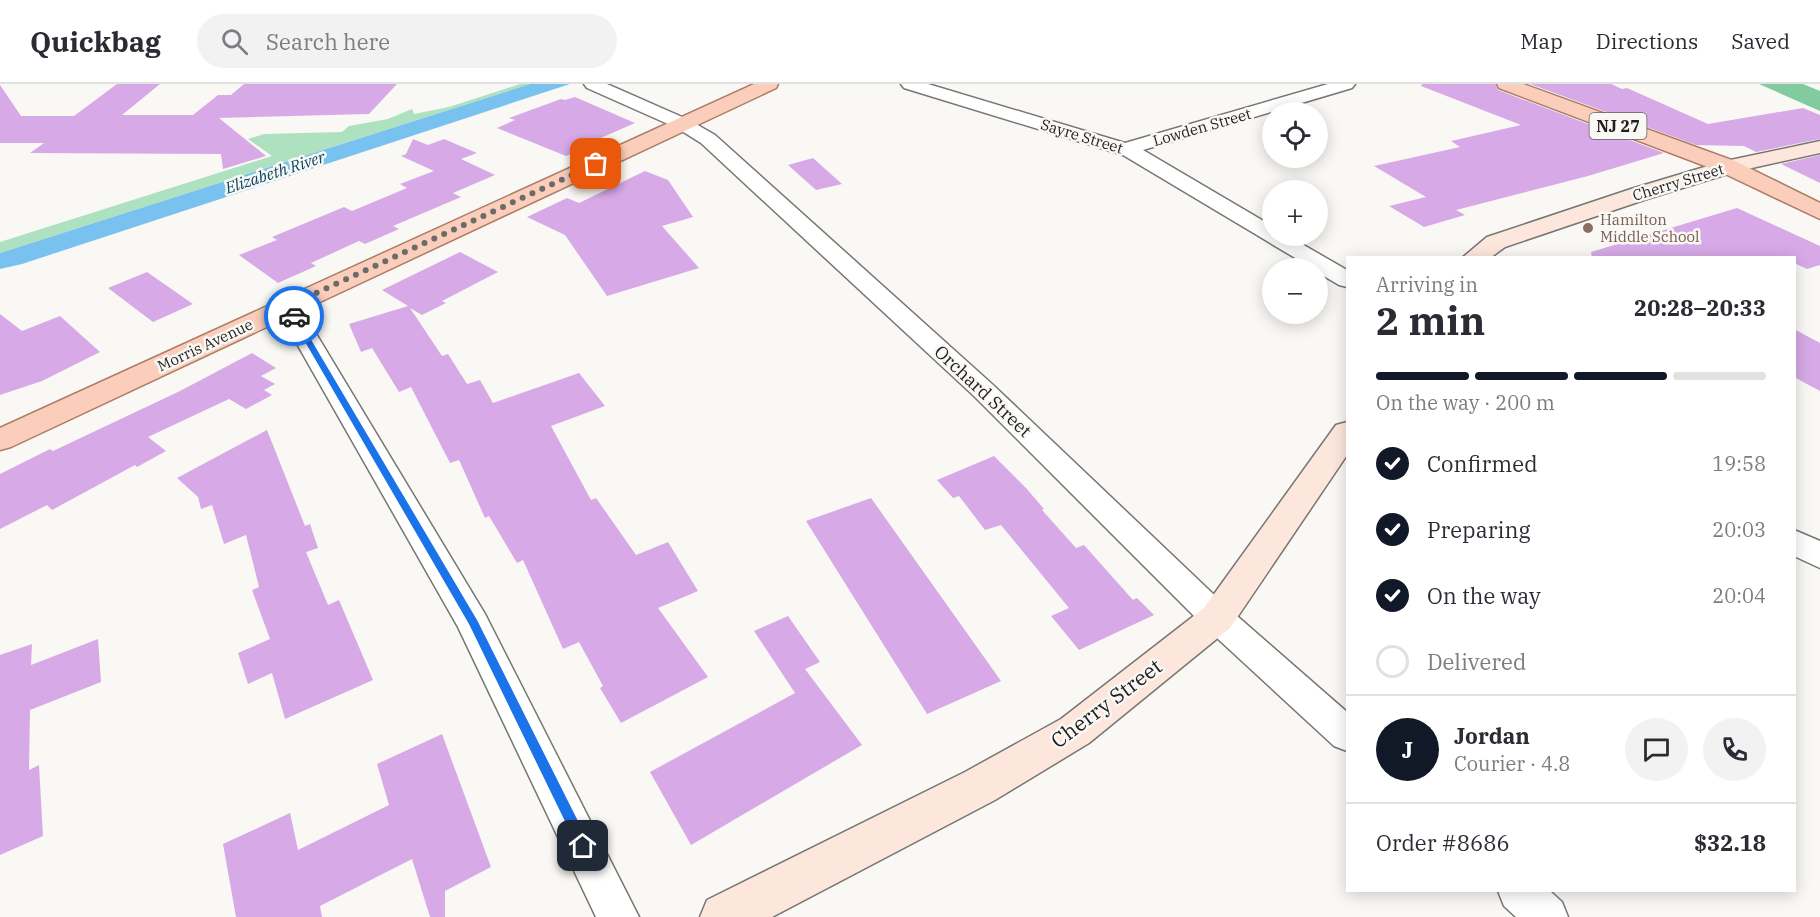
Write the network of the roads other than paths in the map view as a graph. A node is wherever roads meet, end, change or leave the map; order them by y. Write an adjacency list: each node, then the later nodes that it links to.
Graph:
1 (593, 84): 6 (street, Orchard Street)
2 (769, 84): 6 (main road, Morris Avenue)
3 (910, 84): 8 (street, Sayre Street)
4 (1346, 84): 8 (street, Lowden Street)
5 (1506, 84): 9 (main road, NJ 27)
6 (683, 124): 15 (main road, Morris Avenue); 20 (street, Orchard Street)
7 (1820, 147): 9 (street, Cherry Street)
8 (1127, 149): 11 (street, Sayre Street)
9 (1729, 167): 10 (main road, NJ 27); 13 (street, Cherry Street)
10 (1820, 212)
11 (1262, 229)
12 (1290, 246): 14 (street, Sayre Street)
13 (1477, 256)
14 (1346, 279)
15 (288, 306): 17 (main road, Morris Avenue); 23 (street)
16 (1346, 433): 20 (street, Cherry Street)
17 (0, 440)
18 (1796, 542): 19 (street)
19 (1820, 556)
20 (1217, 618): 21 (street, Orchard Street); 24 (street, Cherry Street)
21 (1346, 734)
22 (1520, 892): 25 (street)
23 (618, 917)
24 (724, 917)
25 (1547, 917)

